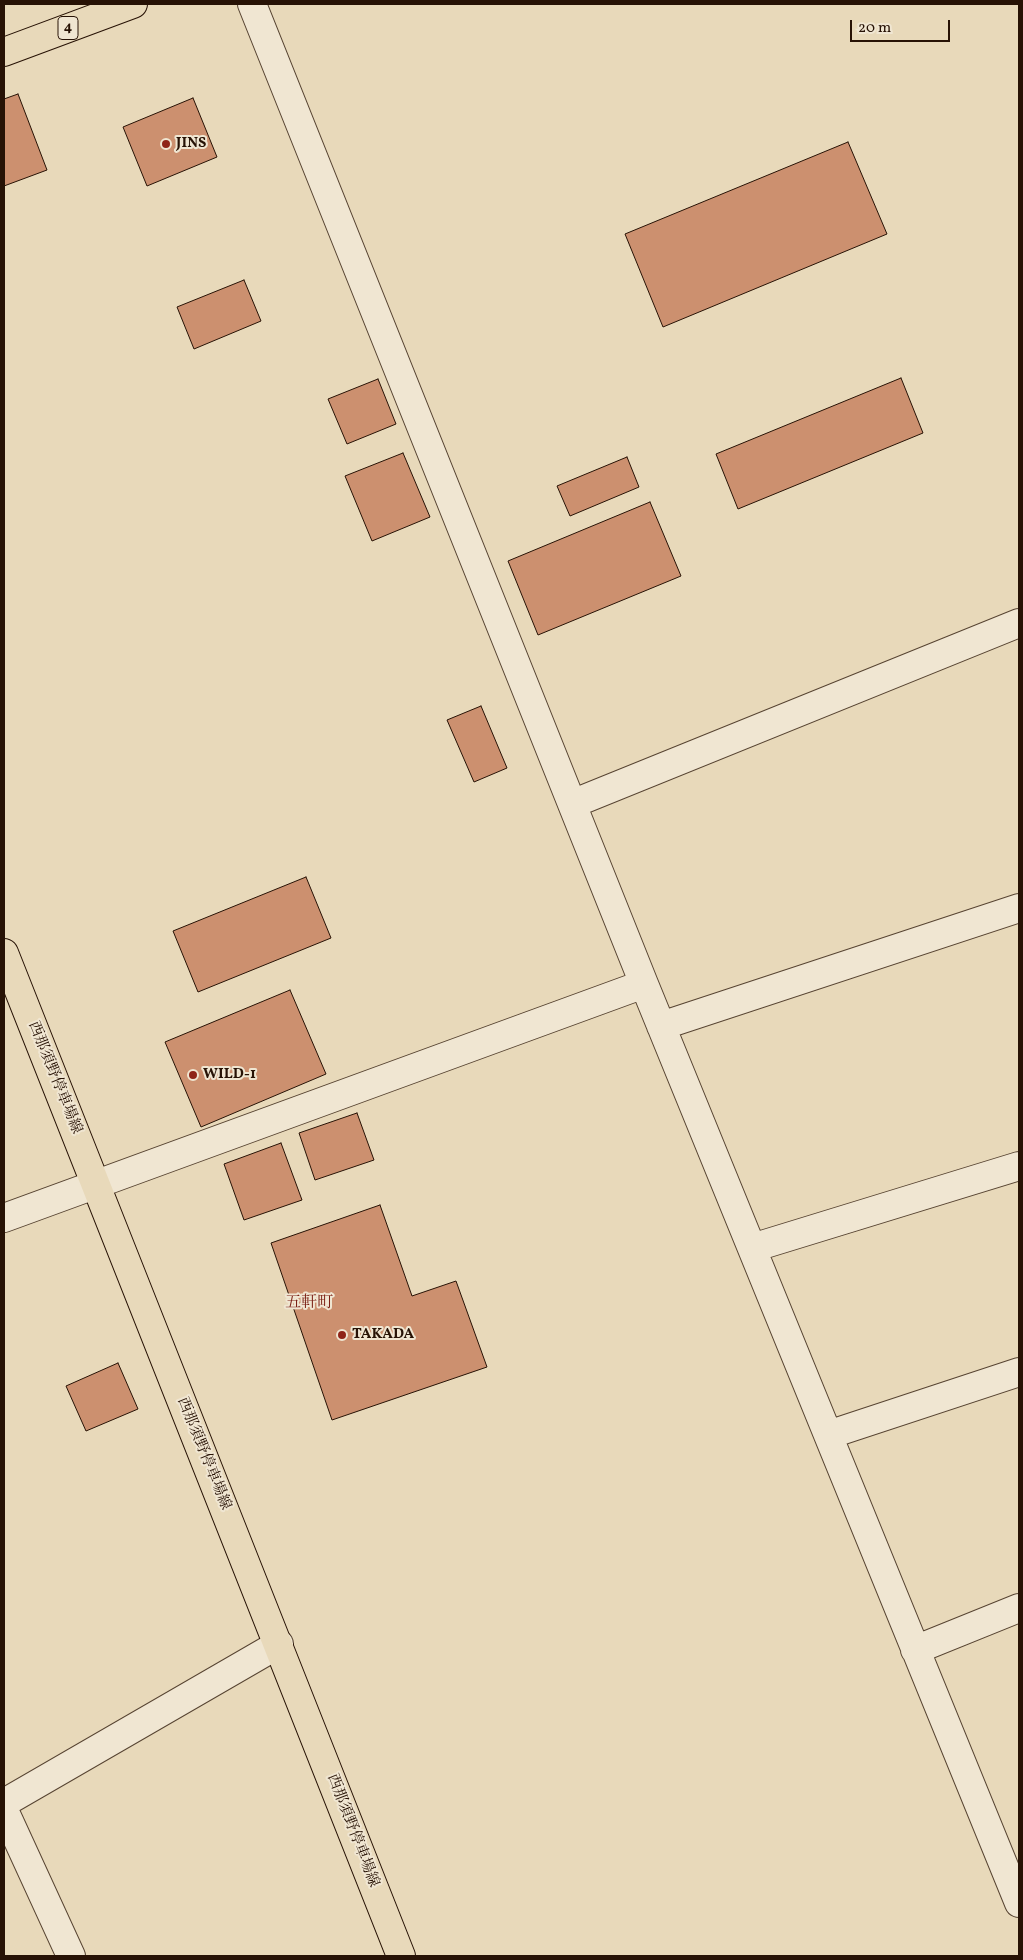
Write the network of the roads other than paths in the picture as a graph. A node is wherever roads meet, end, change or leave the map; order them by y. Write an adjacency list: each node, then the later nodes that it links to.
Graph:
1 (133, 4): 3 (main road, 4)
2 (252, 4): 5 (street)
3 (4, 52)
4 (1019, 622): 5 (street)
5 (572, 804): 8 (street)
6 (1019, 908): 9 (street)
7 (4, 953): 11 (main road, 西那須野停車場線)
8 (644, 984): 9 (street); 11 (street)
9 (661, 1026): 13 (street)
10 (1019, 1166): 13 (street)
11 (96, 1184): 12 (street); 17 (main road, 西那須野停車場線)
12 (4, 1218)
13 (752, 1248): 15 (street)
14 (1019, 1372): 15 (street)
15 (828, 1435): 18 (street)
16 (1019, 1608): 18 (street)
17 (278, 1644): 19 (street); 23 (main road, 西那須野停車場線)
18 (915, 1650): 21 (street)
19 (4, 1803)
20 (4, 1810): 22 (street)
21 (1019, 1903)
22 (71, 1956)
23 (401, 1956)

